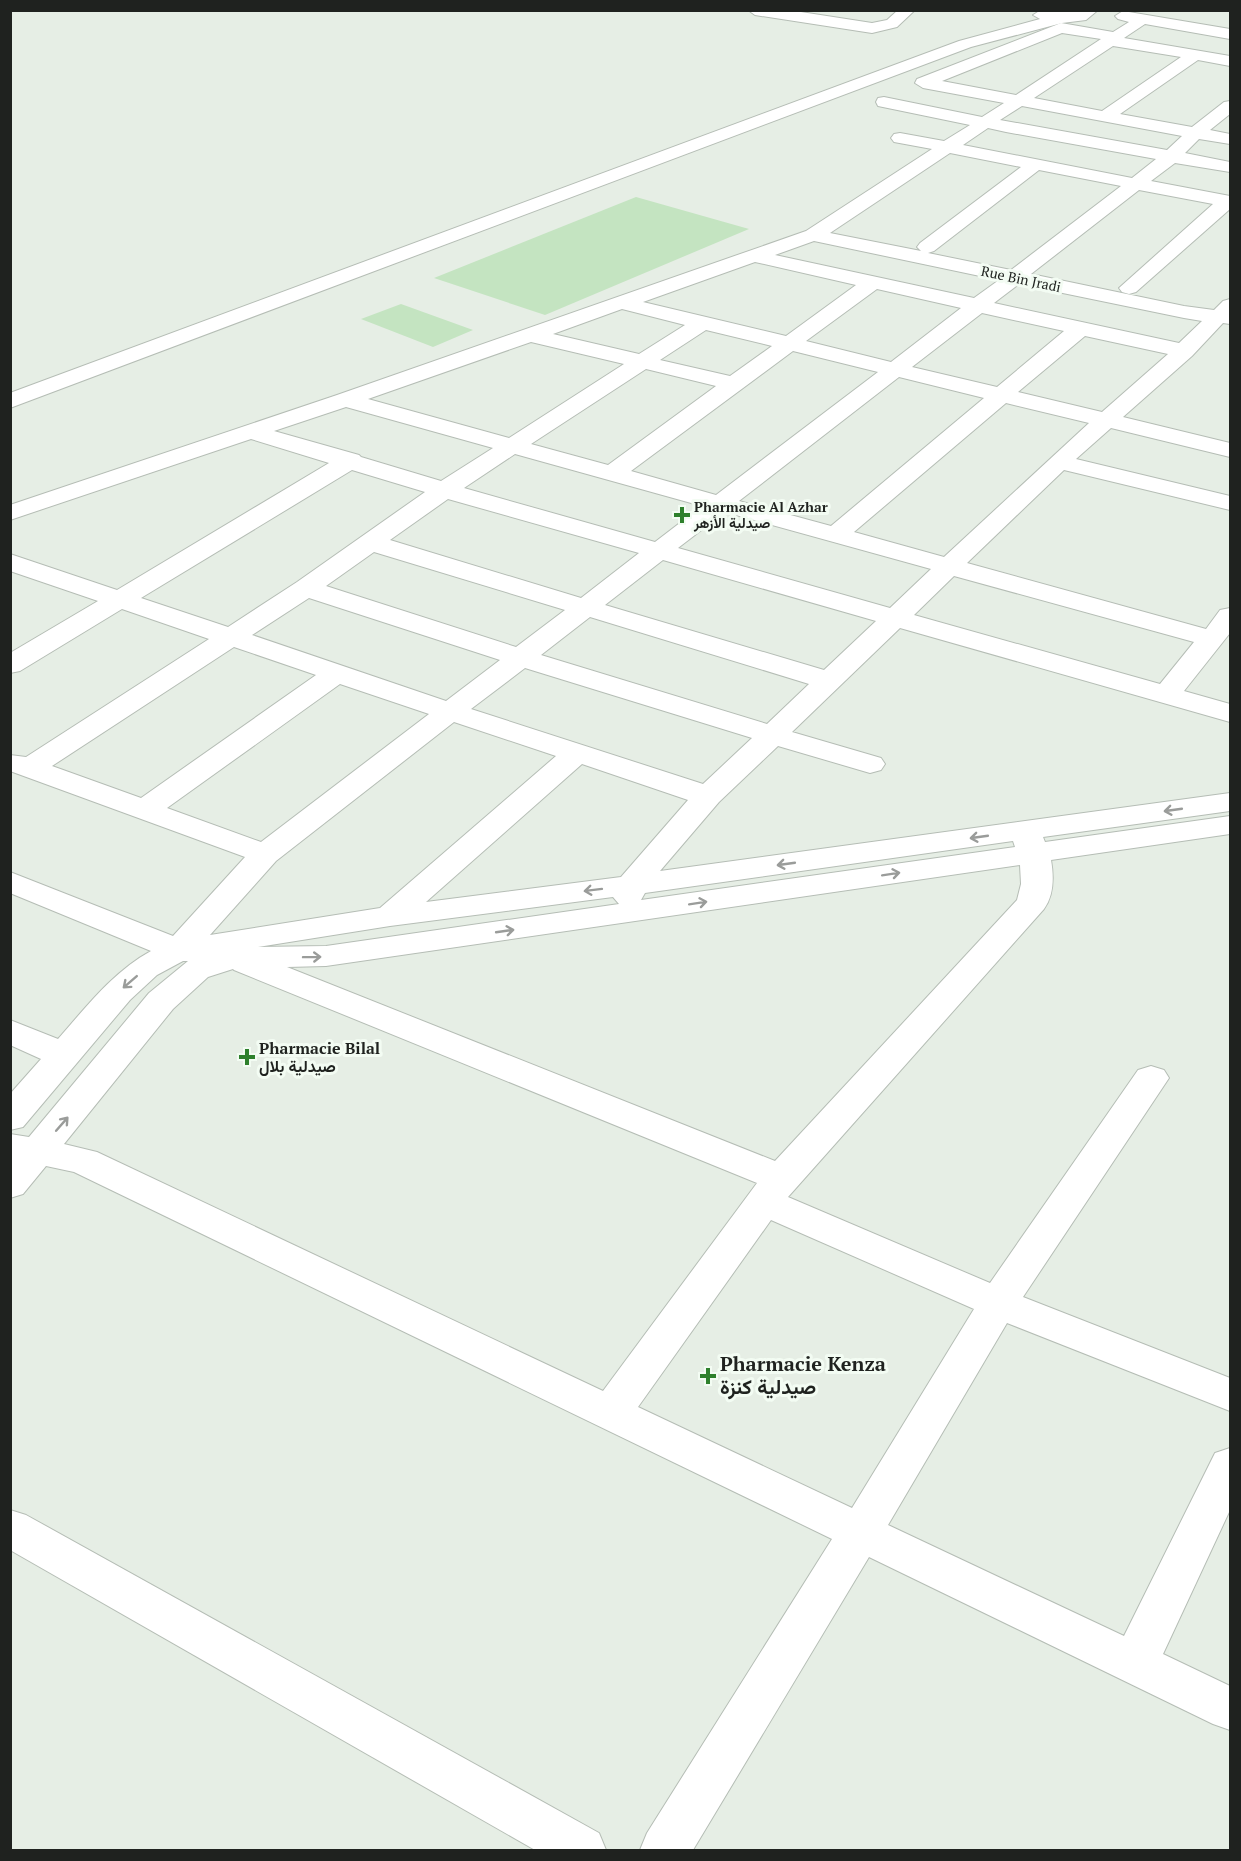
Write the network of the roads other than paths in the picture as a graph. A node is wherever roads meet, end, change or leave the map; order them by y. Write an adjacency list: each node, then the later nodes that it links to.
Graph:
1 (755, 10): 2 (street)
2 (908, 10)
3 (1031, 11): 5 (street); 9 (street)
4 (1090, 12): 5 (street); 6 (street)
5 (1062, 18): 9 (street)
6 (1136, 18): 7 (street); 8 (street)
7 (1230, 34)
8 (1114, 39): 10 (street); 13 (street); 13 (street)
9 (976, 40): 45 (street)
10 (1195, 55): 11 (street); 15 (street)
11 (1230, 61)
12 (884, 102): 16 (street)
13 (1016, 102): 15 (street); 16 (street)
14 (1230, 106): 17 (street)
15 (1104, 117): 17 (street)
16 (984, 122): 20 (street); 21 (street)
17 (1196, 132): 19 (street); 21 (street)
18 (900, 138): 20 (street)
19 (1230, 139)
20 (948, 147): 22 (street); 26 (street)
21 (1172, 156): 23 (street); 24 (street)
22 (1035, 165): 24 (street); 27 (street)
23 (1230, 167)
24 (1135, 184): 25 (street); 29 (street)
25 (1229, 202): 31 (street)
26 (820, 231): 27 (street, Rue Bin Jradi); 28 (street); 29 (street, Rue Bin Jradi)
27 (927, 247): 29 (street, Rue Bin Jradi)
28 (753, 256): 30 (street); 32 (street)
29 (1020, 273): 31 (street, Rue Bin Jradi); 33 (street); 34 (street, Rue Bin Jradi)
30 (872, 283): 33 (street); 38 (street)
31 (1129, 288): 34 (street, Rue Bin Jradi)
32 (621, 303): 35 (street); 37 (street)
33 (978, 306): 36 (street); 41 (street)
34 (1227, 313): 39 (street)
35 (702, 323): 38 (street); 40 (street)
36 (1082, 327): 39 (street); 43 (street)
37 (531, 335): 40 (street); 44 (street)
38 (790, 344): 41 (street); 42 (street)
39 (1184, 351): 46 (street)
40 (639, 362): 42 (street); 48 (street)
41 (897, 368): 43 (street); 54 (street)
42 (734, 384): 52 (street)
43 (1000, 394): 46 (street); 57 (street)
44 (345, 400): 47 (street); 48 (street)
45 (10, 401)
46 (1104, 420): 49 (street); 51 (street)
47 (248, 431): 50 (street); 56 (street)
48 (512, 445): 52 (street); 53 (street)
49 (1230, 450)
50 (351, 460): 53 (street); 63 (street)
51 (1059, 462): 55 (street); 61 (street)
52 (613, 472): 54 (street)
53 (444, 490): 58 (street); 59 (street)
54 (722, 502): 57 (street); 59 (street)
55 (1230, 503)
56 (10, 513)
57 (835, 535): 61 (street)
58 (372, 543): 62 (street); 64 (street)
59 (658, 551): 64 (street); 66 (street)
60 (10, 562): 63 (street)
61 (950, 567): 66 (street); 68 (street)
62 (306, 588): 67 (street); 70 (street)
63 (121, 598): 67 (street); 69 (street)
64 (588, 607): 70 (street); 72 (street)
65 (1230, 616): 68 (street)
66 (895, 617): 72 (street); 73 (street)
67 (230, 636): 71 (street); 79 (street)
68 (1213, 639): 73 (street)
69 (14, 659)
70 (519, 659): 74 (street); 76 (street)
71 (337, 673): 74 (street); 82 (street)
72 (829, 681): 76 (street)
73 (1167, 694): 75 (street)
74 (451, 712): 77 (street); 85 (street)
75 (1230, 712)
76 (770, 736): 78 (street); 80 (street)
77 (577, 753): 80 (street); 88 (street)
78 (870, 764)
79 (20, 765): 82 (street)
80 (708, 796): 87 (street)
81 (1230, 802): 84 (street, one-way to 84)
82 (144, 810): 85 (street)
83 (1230, 825): 84 (street)
84 (1029, 842): 87 (street); 97 (street)
85 (265, 854): 89 (street)
86 (10, 881): 89 (street)
87 (626, 900): 88 (street, one-way to 88); 90 (street, one-way to 87)
88 (390, 916): 89 (street)
89 (178, 950): 90 (street); 92 (street, one-way to 92)
90 (232, 958): 95 (street, one-way to 90); 97 (street)
91 (10, 1031): 92 (street)
92 (64, 1055): 94 (street)
93 (1152, 1078): 98 (street)
94 (10, 1118)
95 (24, 1149): 96 (street); 100 (street)
96 (10, 1185)
97 (772, 1190): 98 (street); 100 (street)
98 (998, 1303): 99 (street); 103 (street)
99 (1230, 1395)
100 (611, 1412): 103 (street)
101 (1230, 1465): 104 (street)
102 (10, 1528): 106 (street)
103 (861, 1532): 104 (street); 107 (street)
104 (1136, 1663): 105 (street)
105 (1230, 1709)
106 (581, 1851)
107 (665, 1851)

